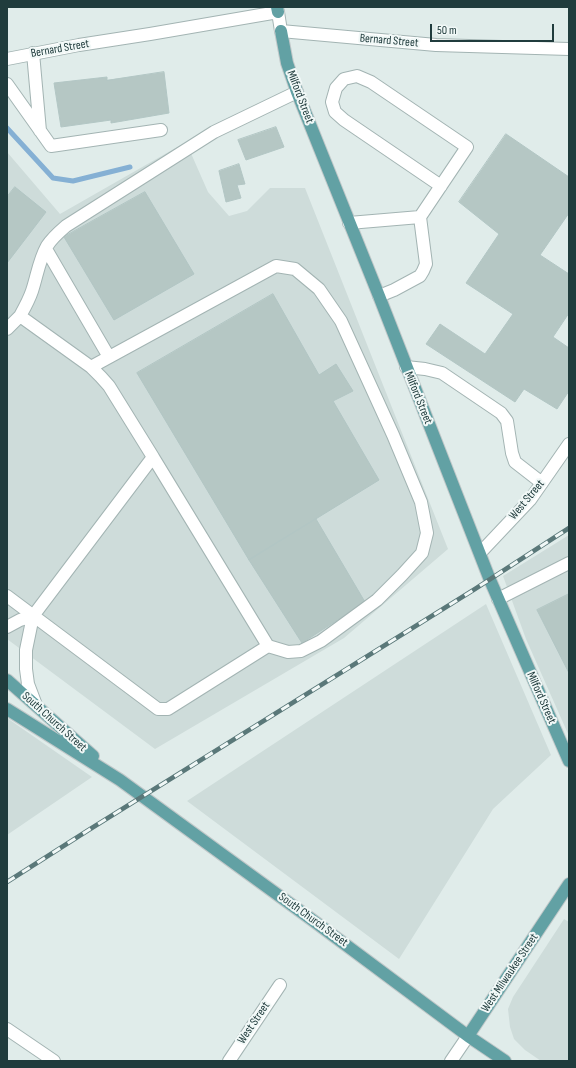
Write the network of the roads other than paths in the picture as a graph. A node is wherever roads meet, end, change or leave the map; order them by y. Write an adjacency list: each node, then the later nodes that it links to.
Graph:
1 (278, 9): 2 (street); 4 (street, Bernard Street)
2 (282, 31): 3 (street, Bernard Street); 7 (main road, Milford Street)
3 (569, 50)
4 (33, 53): 5 (street, Bernard Street); 9 (street)
5 (7, 59)
6 (7, 84): 9 (street)
7 (297, 92): 12 (main road, Milford Street); 13 (street)
8 (161, 130): 9 (street)
9 (40, 132)
10 (441, 186): 10 (street); 11 (street)
11 (420, 217): 12 (street); 14 (street)
12 (349, 223): 14 (main road, Milford Street)
13 (46, 249): 15 (street); 17 (street)
14 (379, 296): 19 (main road, Milford Street)
15 (20, 316): 16 (street); 18 (street)
16 (7, 329)
17 (110, 357): 18 (street); 29 (street)
18 (91, 367): 21 (street)
19 (406, 367): 22 (street); 23 (main road, Milford Street)
20 (569, 444): 22 (street, West Street)
21 (153, 457): 27 (street); 29 (street)
22 (542, 483): 23 (street, West Street)
23 (480, 553): 26 (main road, Milford Street)
24 (569, 563): 26 (street)
25 (7, 596): 27 (street)
26 (498, 599): 33 (main road, Milford Street)
27 (33, 616): 28 (street); 29 (street); 31 (street)
28 (7, 627)
29 (268, 646)
30 (7, 680): 31 (main road, South Church Street)
31 (36, 706): 34 (main road, South Church Street)
32 (7, 709): 34 (main road, South Church Street)
33 (568, 753)
34 (120, 780): 38 (main road, South Church Street)
35 (569, 884): 38 (main road, West Milwaukee Street)
36 (280, 985): 40 (street, West Street)
37 (7, 1029): 39 (street)
38 (468, 1036): 41 (street, West Milwaukee Street); 42 (main road, South Church Street)
39 (54, 1061)
40 (228, 1061)
41 (451, 1061)
42 (505, 1061)

